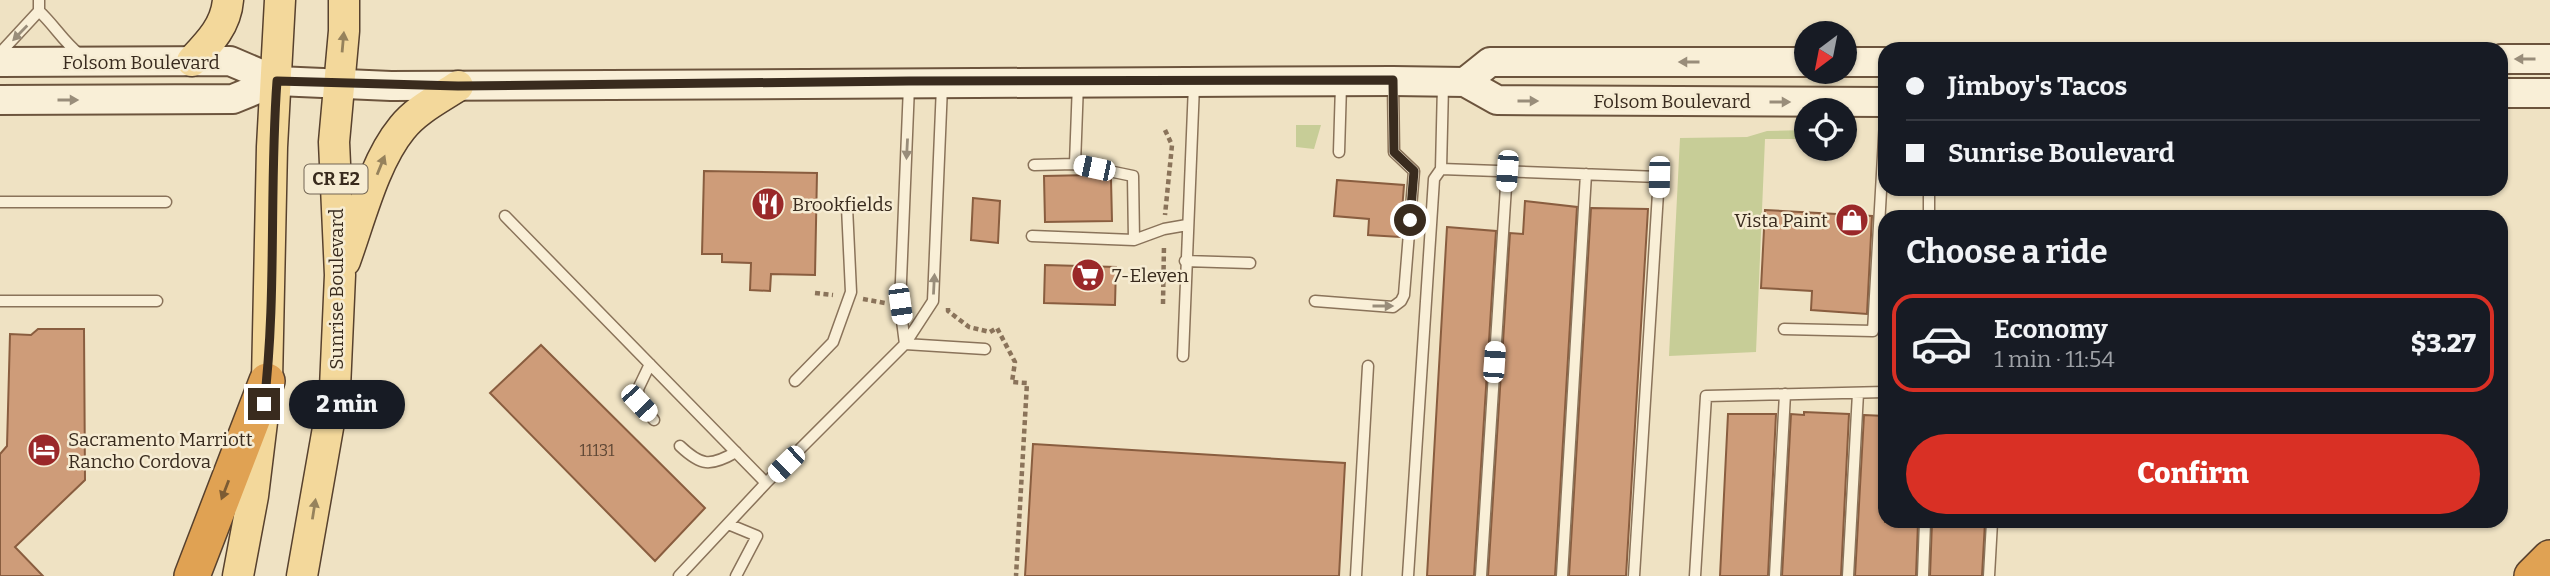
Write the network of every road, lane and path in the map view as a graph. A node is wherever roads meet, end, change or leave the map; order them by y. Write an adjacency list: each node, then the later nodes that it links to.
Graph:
1 (228, 0): 8 (main road)
2 (280, 0): 15 (main road)
3 (344, 0): 22 (main road, Sunrise Boulevard / CR E2, one-way to 3)
4 (39, 5): 5 (lane, one-way to 5); 10 (lane)
5 (0, 53)
6 (2508, 59): 7 (main road, one-way to 6)
7 (2550, 59)
8 (192, 61): 10 (main road, Folsom Boulevard); 15 (main road, Folsom Boulevard)
9 (0, 62): 10 (main road, Folsom Boulevard)
10 (88, 62)
11 (1794, 62): 21 (main road, Folsom Boulevard, one-way to 21)
12 (1857, 62): 13 (main road)
13 (1878, 62)
14 (1393, 80): 19 (main road, Folsom Boulevard); 21 (main road, Folsom Boulevard); 47 (lane, one-way to 14)
15 (277, 81): 22 (main road, Folsom Boulevard); 26 (main road, Folsom Boulevard, one-way to 15); 54 (main road)
16 (909, 81): 17 (main road, Folsom Boulevard); 23 (main road, Folsom Boulevard); 49 (lane, one-way to 49)
17 (942, 81): 20 (main road, Folsom Boulevard); 49 (lane, one-way to 17)
18 (1194, 81): 19 (main road, Folsom Boulevard); 20 (main road, Folsom Boulevard); 38 (lane)
19 (1341, 81): 28 (lane)
20 (1078, 82): 29 (lane)
21 (1454, 82): 27 (main road, Folsom Boulevard, one-way to 27); 31 (lane)
22 (339, 83): 23 (main road, Folsom Boulevard); 44 (main road, Sunrise Boulevard / CR E2)
23 (458, 86): 44 (main road, one-way to 23)
24 (2508, 93): 25 (main road)
25 (2550, 93)
26 (0, 100)
27 (1878, 102)
28 (1339, 152)
29 (1075, 164): 30 (lane); 41 (lane)
30 (1034, 165)
31 (1441, 169): 32 (lane); 73 (lane)
32 (1507, 171): 33 (lane); 74 (lane)
33 (1586, 174): 75 (lane); 76 (lane)
34 (0, 202): 35 (lane)
35 (166, 202)
36 (847, 207): 55 (lane)
37 (505, 216): 52 (lane)
38 (1187, 225): 41 (lane); 42 (lane)
39 (1878, 234): 48 (lane)
40 (1032, 236): 41 (lane)
41 (1134, 240)
42 (1185, 261): 43 (lane); 51 (lane)
43 (1250, 263)
44 (340, 275): 69 (main road, Sunrise Boulevard / CR E2, one-way to 44)
45 (0, 301): 46 (lane)
46 (157, 301)
47 (1315, 301)
48 (1784, 329)
49 (905, 344): 50 (lane); 62 (lane)
50 (985, 349)
51 (1183, 356)
52 (650, 364): 59 (lane); 61 (lane)
53 (1368, 366): 72 (lane)
54 (267, 381): 67 (highway, one-way to 67); 68 (main road)
55 (795, 381)
56 (1878, 392): 57 (lane)
57 (1858, 393): 58 (lane); 79 (lane)
58 (1785, 394): 77 (lane); 78 (lane)
59 (654, 420)
60 (680, 446): 61 (lane)
61 (736, 453): 62 (lane)
62 (766, 483): 63 (lane)
63 (728, 524): 70 (lane); 71 (lane)
64 (1926, 528): 80 (lane)
65 (1992, 528): 81 (lane)
66 (2550, 558): 82 (highway)
67 (192, 576)
68 (238, 576)
69 (302, 576)
70 (679, 576)
71 (736, 576)
72 (1356, 576)
73 (1408, 576)
74 (1481, 576)
75 (1562, 576)
76 (1634, 576)
77 (1695, 576)
78 (1775, 576)
79 (1848, 576)
80 (1923, 576)
81 (1989, 576)
82 (2532, 576)

